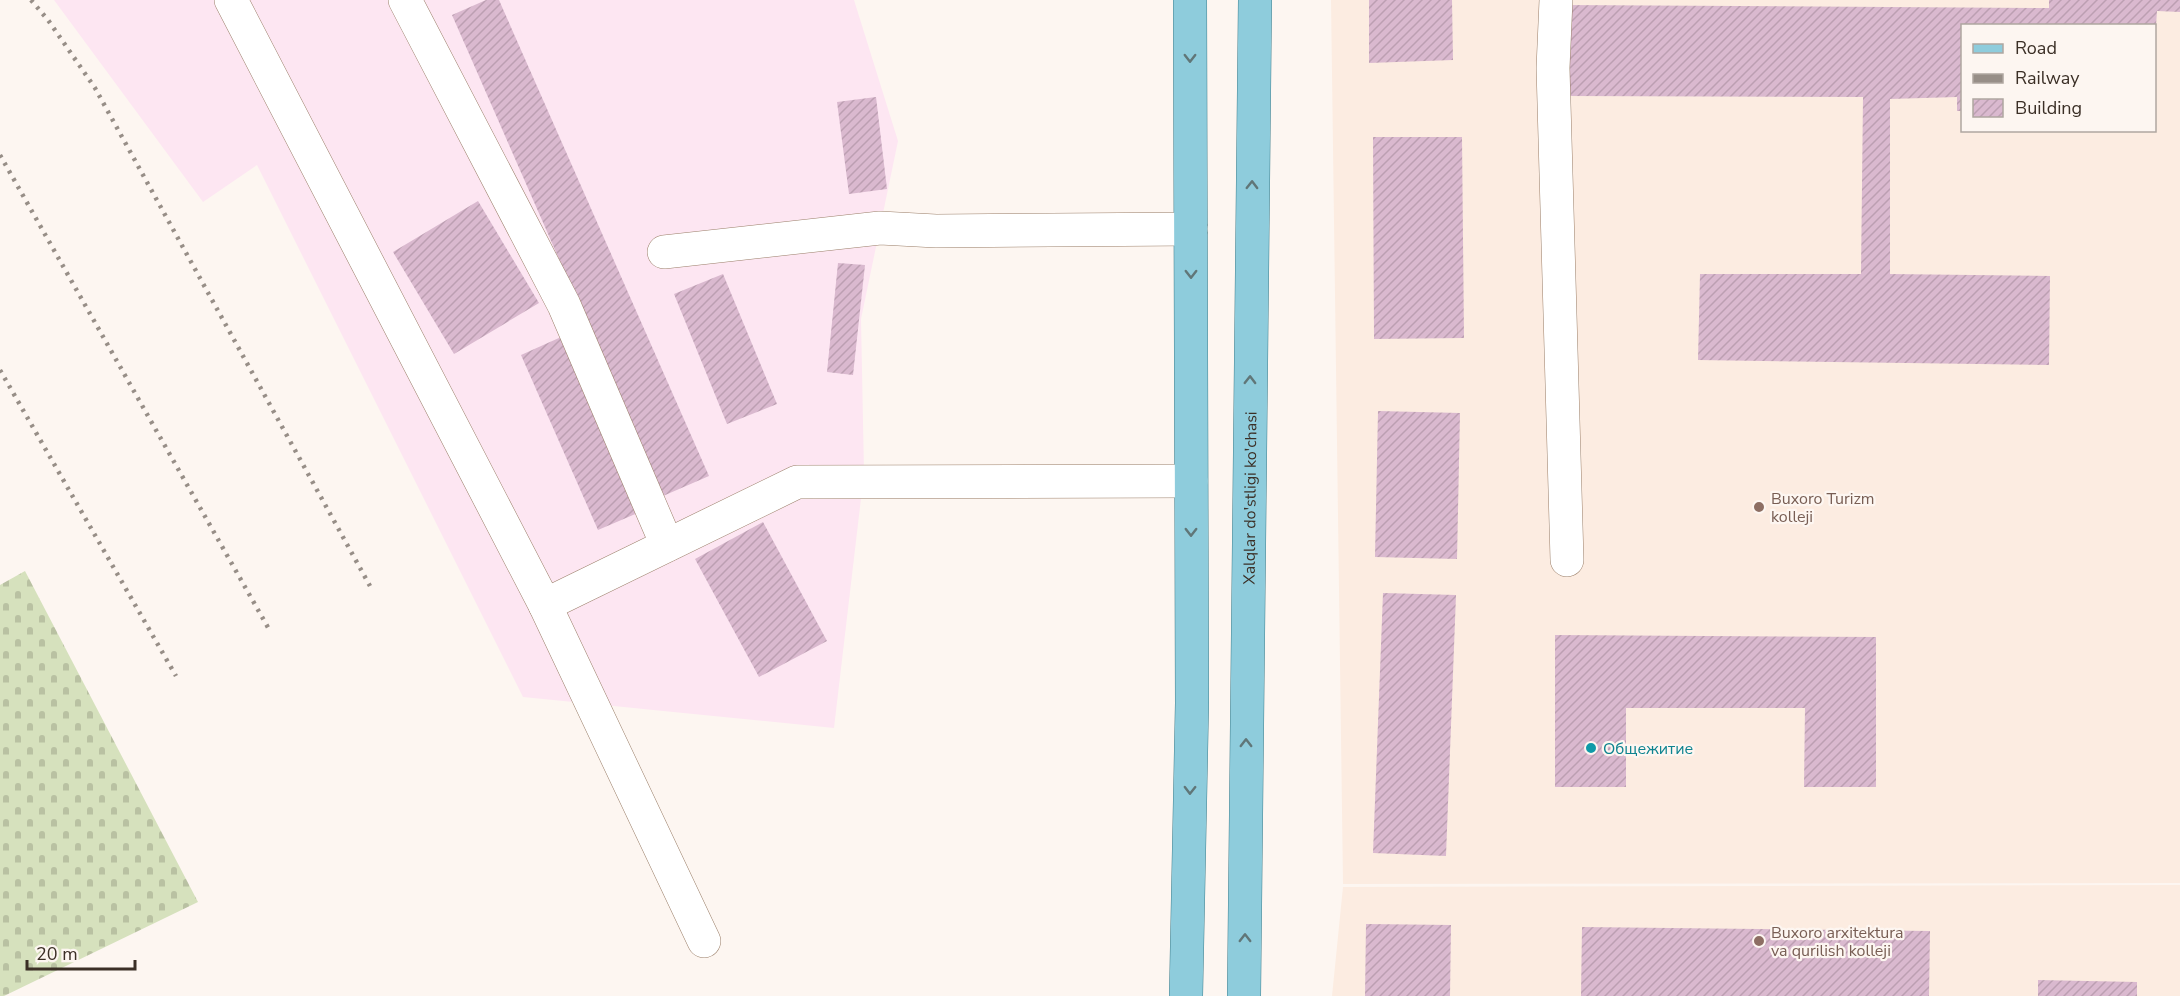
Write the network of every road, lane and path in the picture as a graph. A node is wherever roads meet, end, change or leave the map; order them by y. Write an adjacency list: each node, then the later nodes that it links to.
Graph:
1 (231, 0): 11 (lane)
2 (405, 0): 9 (lane)
3 (1190, 0): 6 (main road, one-way to 6)
4 (1255, 0): 14 (main road, Xalqlar do'stligi ko'chasi, one-way to 4)
5 (1556, 0): 10 (lane)
6 (1191, 229): 7 (lane); 8 (main road, one-way to 8)
7 (664, 252)
8 (1191, 481): 9 (lane); 13 (main road, one-way to 13)
9 (668, 545): 11 (lane)
10 (1567, 560)
11 (545, 605): 12 (lane)
12 (704, 941)
13 (1186, 996)
14 (1244, 996)

